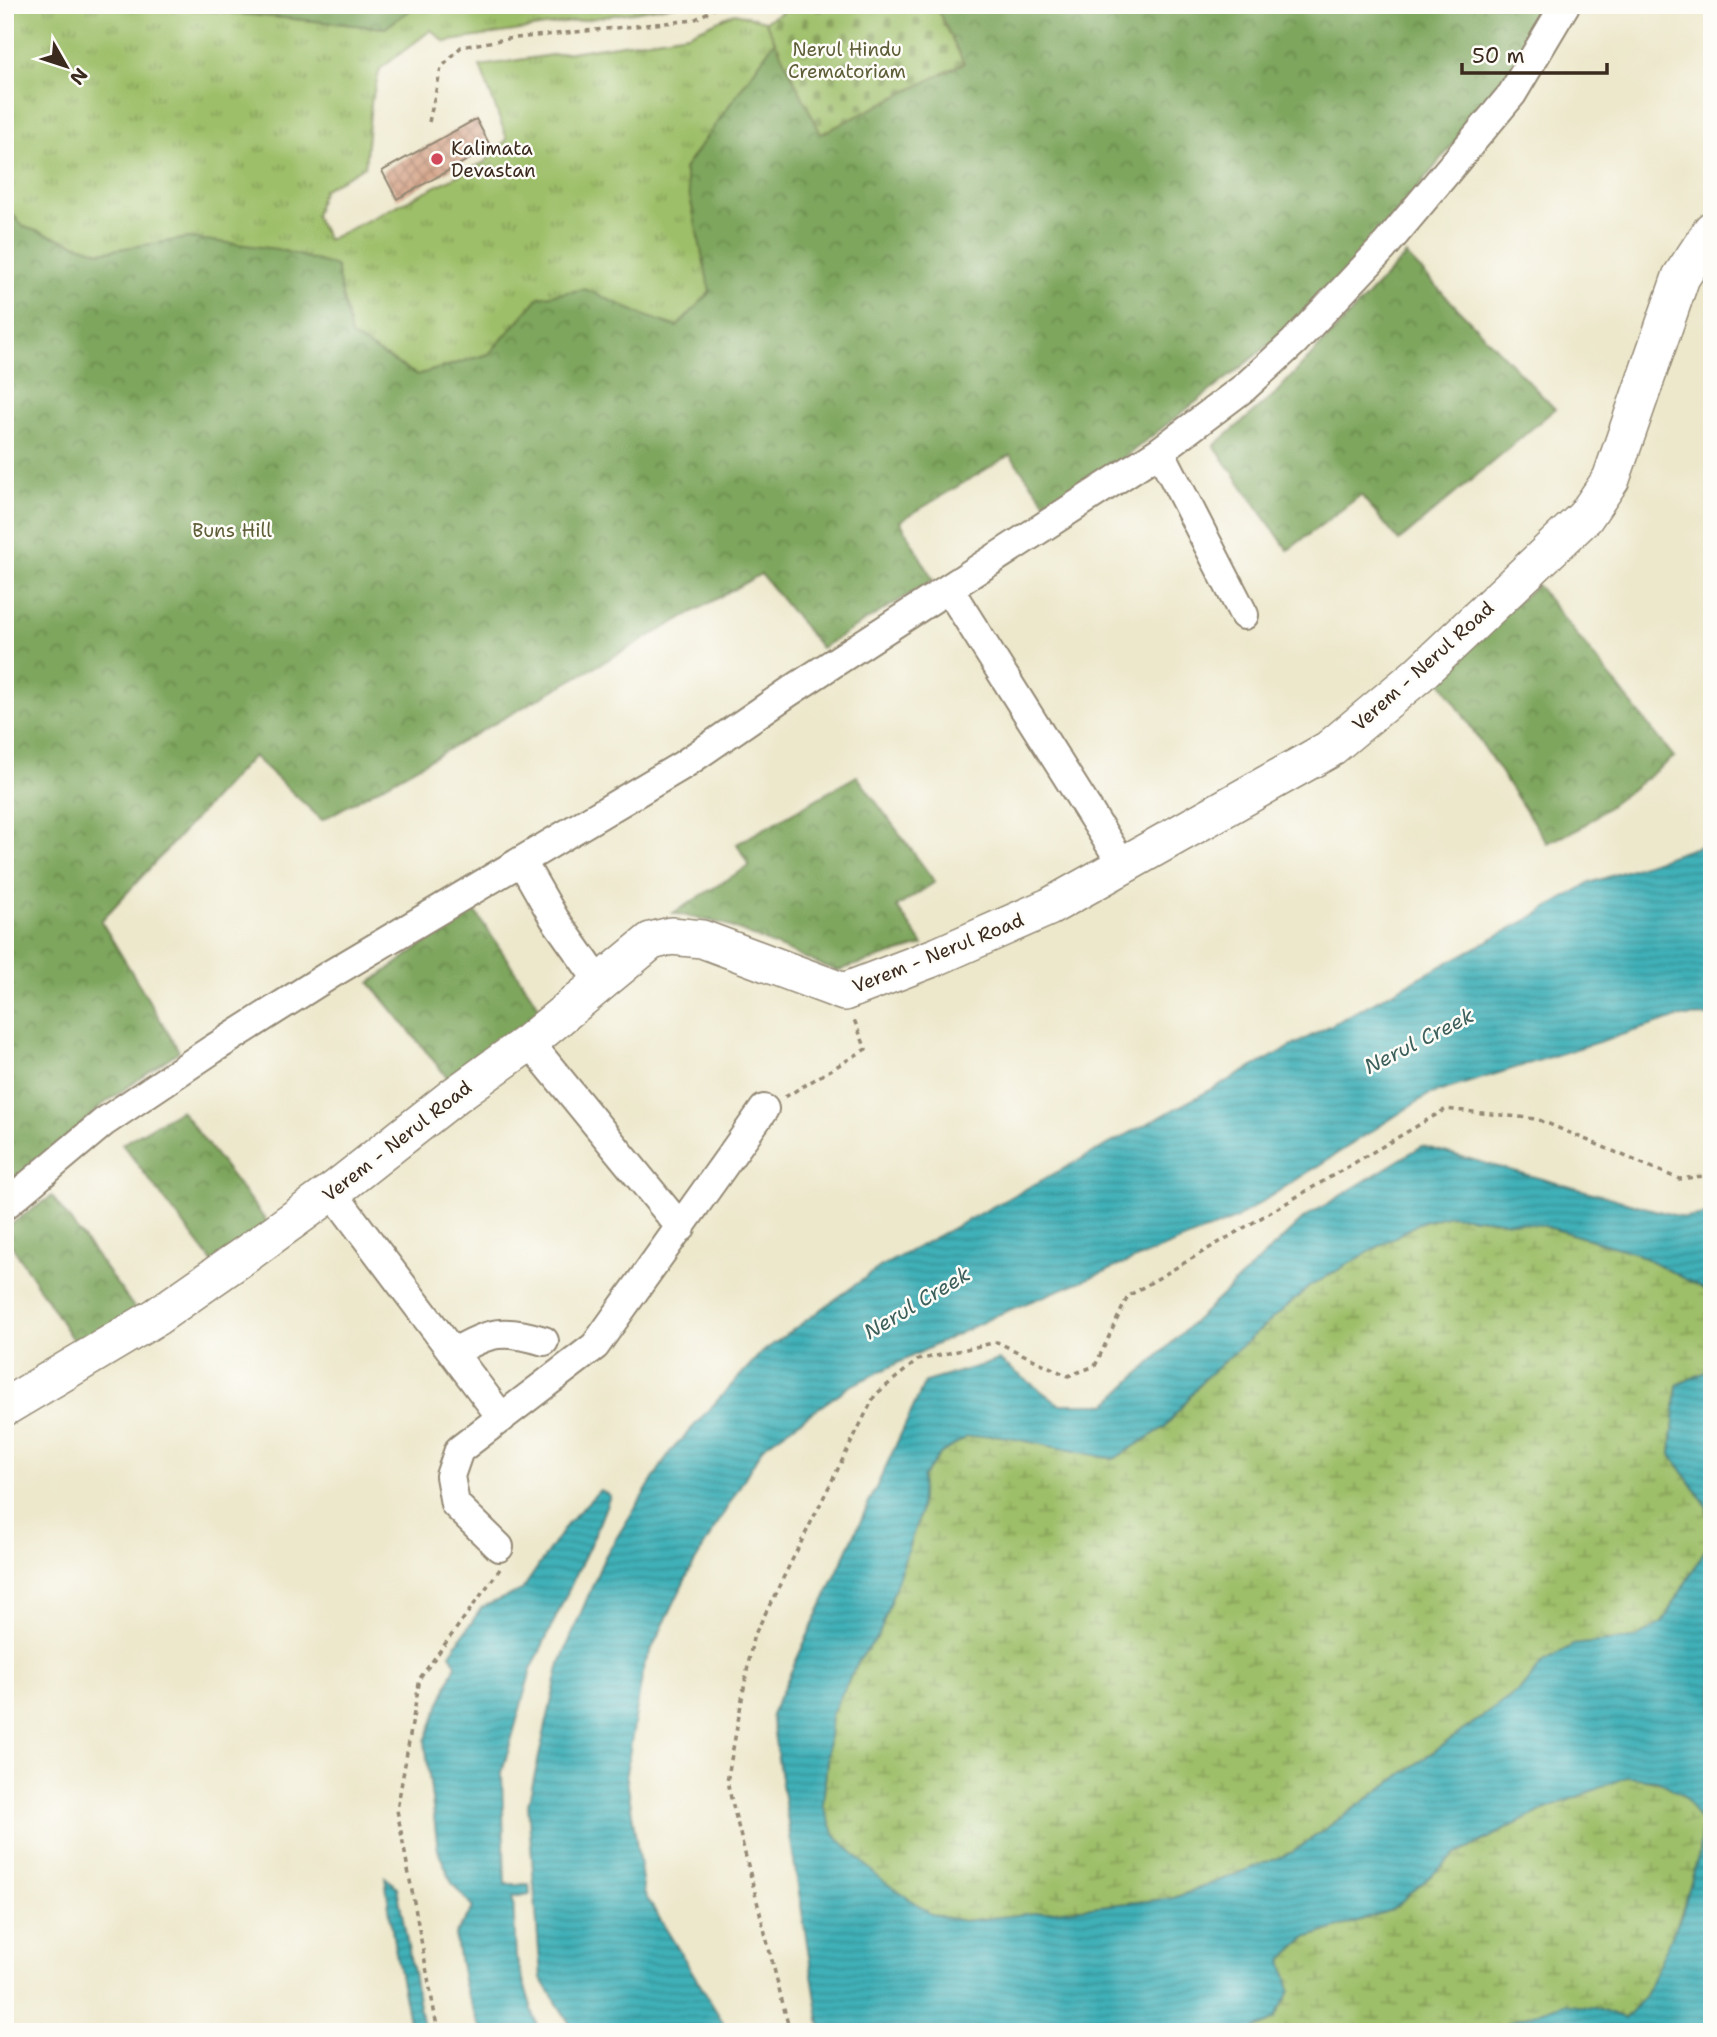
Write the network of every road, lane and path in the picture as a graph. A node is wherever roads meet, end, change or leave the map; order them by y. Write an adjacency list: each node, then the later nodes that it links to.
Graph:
1 (721, 5): 3 (path)
2 (1565, 5): 5 (street)
3 (429, 121)
4 (1712, 230): 9 (main road, Verem - Nerul Road)
5 (1160, 451): 6 (street); 7 (street)
6 (949, 589): 8 (street); 9 (street)
7 (1244, 615)
8 (523, 862): 10 (street); 16 (street)
9 (1123, 865): 11 (main road, Verem - Nerul Road)
10 (600, 983): 11 (main road, Verem - Nerul Road); 12 (main road, Verem - Nerul Road)
11 (844, 992): 13 (path)
12 (529, 1042): 15 (main road, Verem - Nerul Road); 17 (street)
13 (764, 1109): 17 (street)
14 (1712, 1175): 24 (path)
15 (332, 1192): 19 (street); 20 (main road, Verem - Nerul Road)
16 (5, 1205)
17 (681, 1228): 21 (street)
18 (544, 1341): 19 (street)
19 (453, 1353): 21 (street)
20 (5, 1407)
21 (502, 1418): 22 (street)
22 (499, 1547): 23 (path)
23 (438, 2032)
24 (790, 2032)

